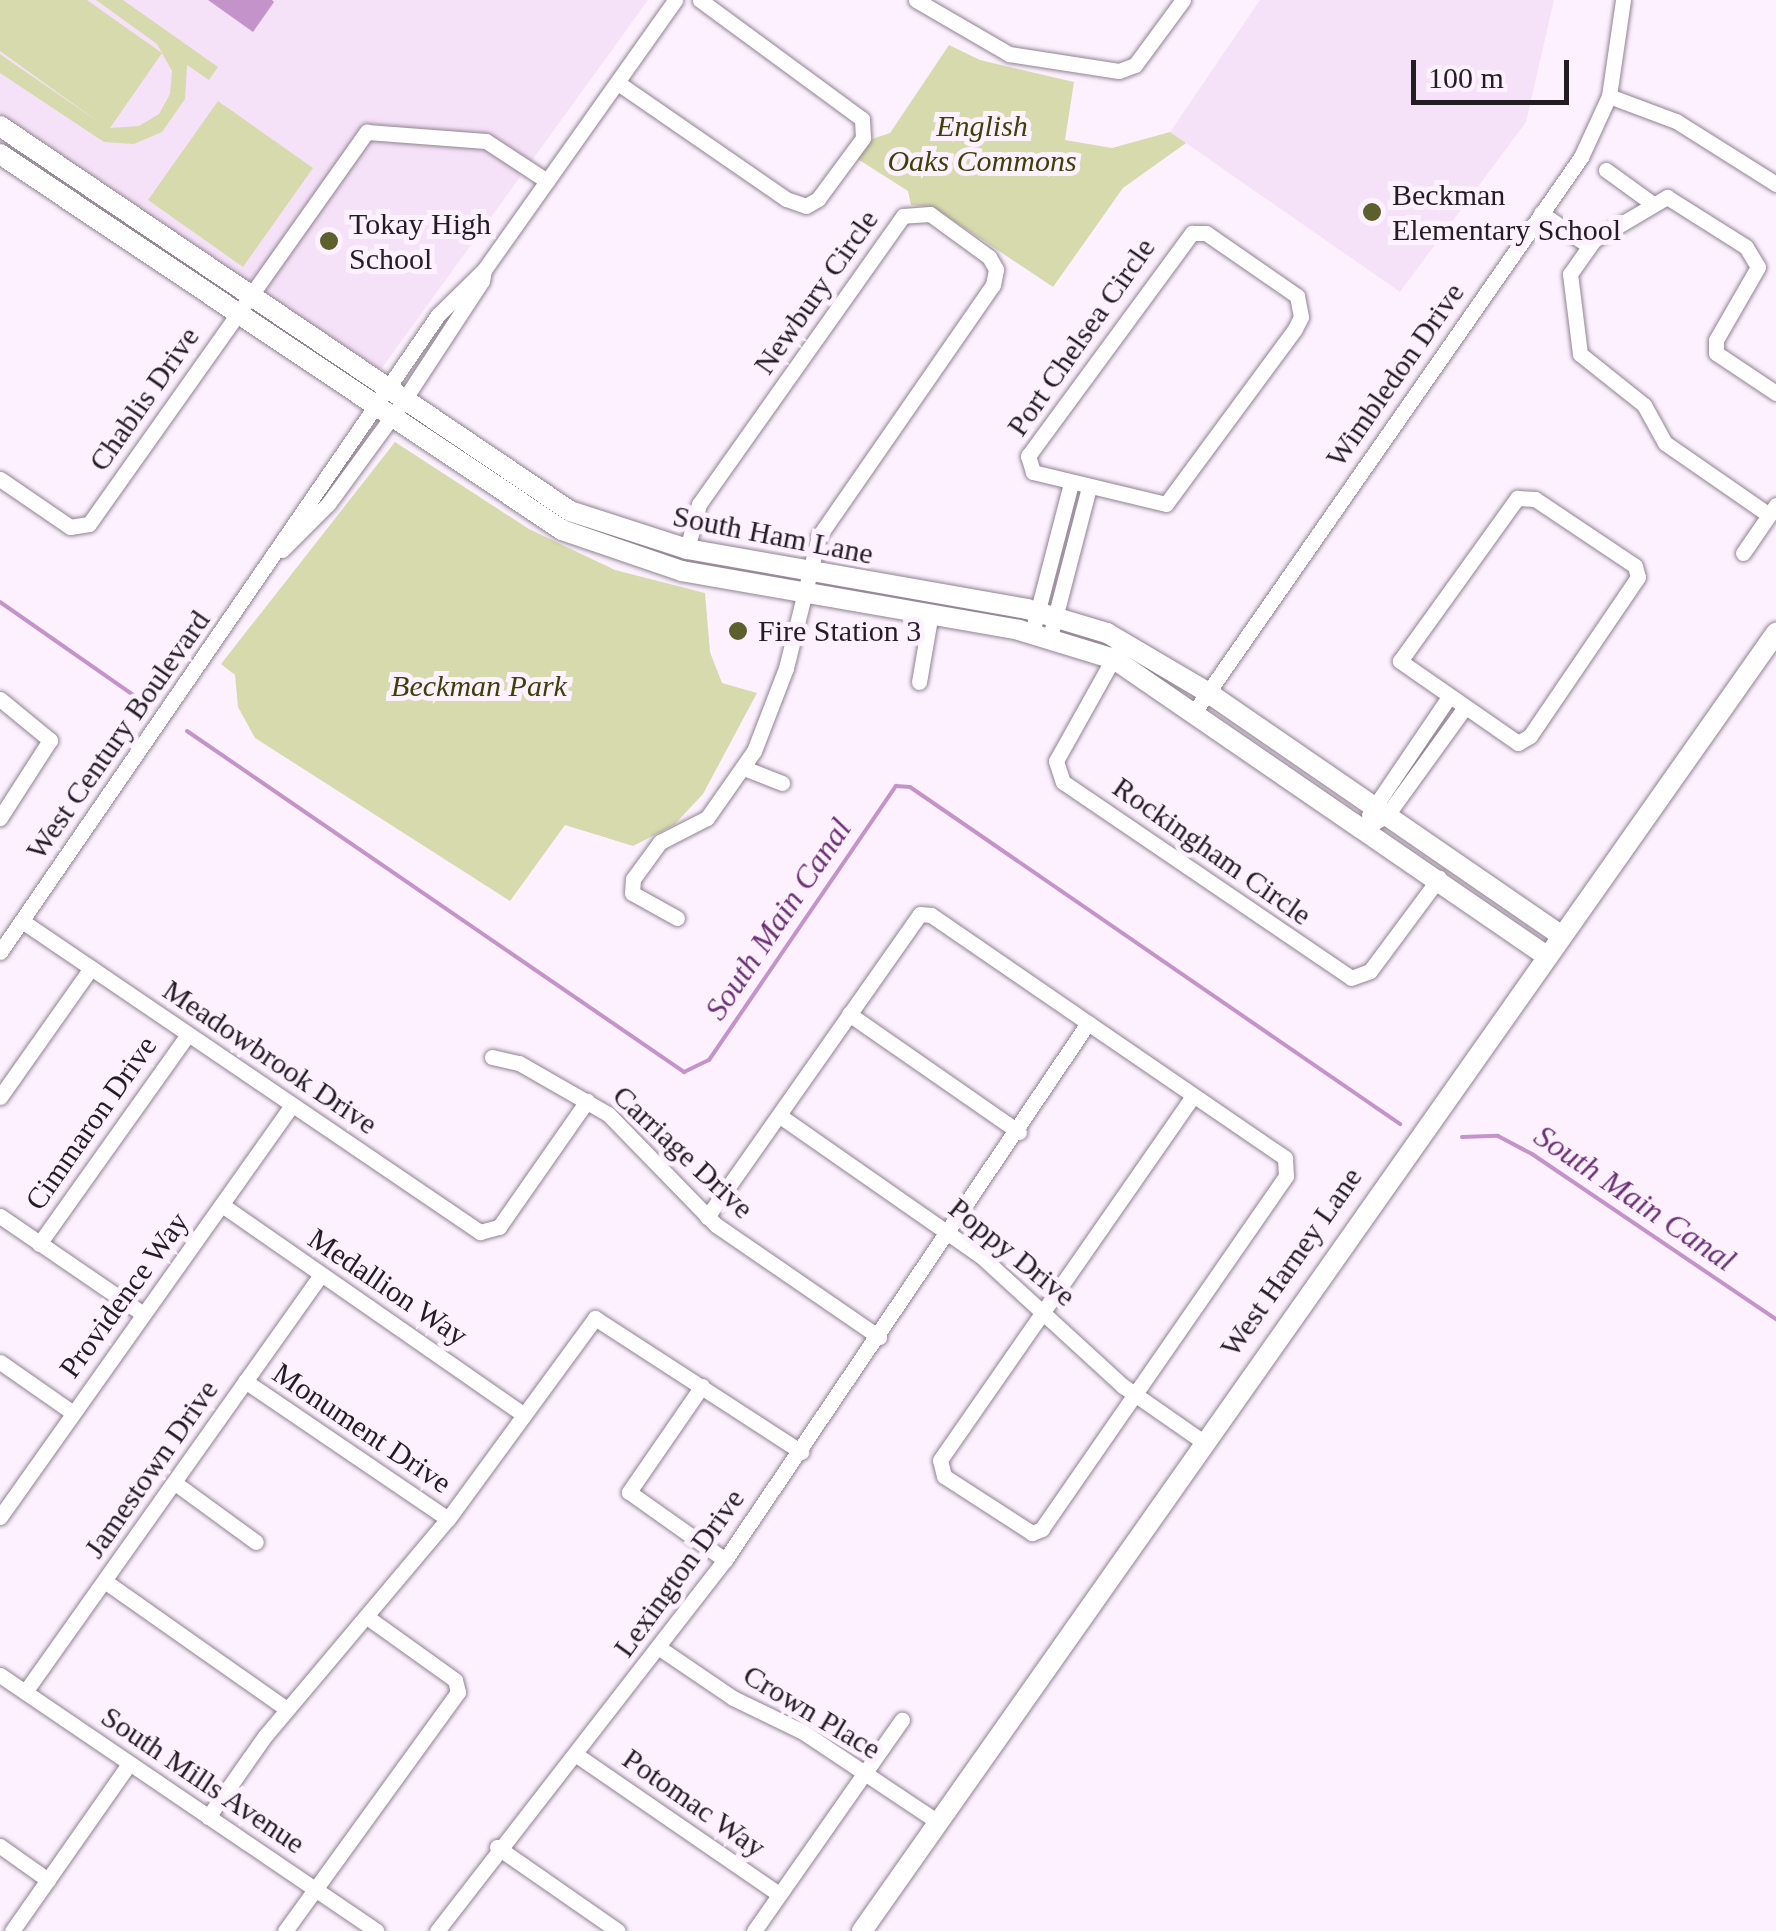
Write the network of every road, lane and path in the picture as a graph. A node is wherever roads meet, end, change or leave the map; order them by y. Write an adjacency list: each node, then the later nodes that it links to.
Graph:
1 (674, 0): 6 (street, West Century Boulevard)
2 (700, 0): 6 (street)
3 (916, 0): 4 (street)
4 (1183, 0)
5 (1623, 0): 7 (street, Wimbledon Drive)
6 (618, 83): 11 (street, West Century Boulevard)
7 (1609, 96): 12 (street); 14 (street, Wimbledon Drive)
8 (0, 126): 16 (main road, South Ham Lane)
9 (0, 154): 16 (main road, South Ham Lane)
10 (1606, 170): 13 (street)
11 (546, 181): 16 (street); 18 (street, West Century Boulevard)
12 (1775, 183)
13 (1653, 204): 15 (street); 17 (street)
14 (1542, 213): 15 (street); 31 (street, Wimbledon Drive)
15 (1590, 246): 22 (street)
16 (243, 305): 18 (main road, South Ham Lane); 19 (street, Chablis Drive)
17 (1776, 393)
18 (389, 403): 23 (main road, South Ham Lane); 25 (main road, South Ham Lane); 43 (street, West Century Boulevard)
19 (0, 480)
20 (1071, 482): 21 (street, Port Chelsea Circle); 21 (street, Port Chelsea Circle); 27 (street)
21 (1090, 487): 27 (street)
22 (1772, 510): 24 (street)
23 (686, 549): 25 (main road, South Ham Lane); 25 (street, Newbury Circle)
24 (1742, 553)
25 (804, 582): 26 (main road, South Ham Lane); 27 (main road, South Ham Lane); 36 (street)
26 (930, 618): 27 (main road, South Ham Lane); 30 (street)
27 (1044, 624): 29 (main road, South Ham Lane)
28 (1776, 633): 44 (main road, West Harney Lane)
29 (1119, 650): 31 (main road, South Ham Lane); 34 (main road, South Ham Lane); 41 (street, Rockingham Circle)
30 (919, 682)
31 (1207, 692): 34 (street, Wimbledon Drive); 38 (main road, South Ham Lane)
32 (0, 699): 39 (street)
33 (1447, 700): 35 (street); 35 (street); 38 (street)
34 (1195, 710): 40 (main road, South Ham Lane)
35 (1463, 710): 38 (street)
36 (744, 768): 37 (street); 42 (street)
37 (782, 784)
38 (1379, 810): 40 (street); 44 (main road, South Ham Lane)
39 (0, 818)
40 (1366, 828): 41 (main road, South Ham Lane)
41 (1439, 878): 46 (main road, South Ham Lane)
42 (677, 918)
43 (22, 921): 45 (street, West Century Boulevard); 47 (street, Meadowbrook Drive)
44 (1561, 934): 46 (main road, West Harney Lane)
45 (0, 952)
46 (1546, 956): 73 (main road, West Harney Lane)
47 (91, 968): 50 (street, Meadowbrook Drive); 53 (street)
48 (849, 1014): 49 (street); 56 (street); 57 (street)
49 (1088, 1023): 52 (street); 57 (street, Lexington Drive)
50 (188, 1034): 55 (street, Meadowbrook Drive); 62 (street, Cimmaron Drive)
51 (492, 1057): 54 (street, Carriage Drive)
52 (1193, 1096): 64 (street); 70 (street)
53 (0, 1097)
54 (587, 1101): 55 (street, Meadowbrook Drive); 60 (street, Carriage Drive)
55 (292, 1105): 58 (street, Providence Way)
56 (780, 1116): 60 (street); 61 (street, Poppy Drive)
57 (1019, 1132): 61 (street, Lexington Drive)
58 (222, 1205): 63 (street, Medallion Way); 65 (street, Providence Way)
59 (0, 1216): 62 (street)
60 (706, 1218): 66 (street, Carriage Drive)
61 (950, 1234): 64 (street, Poppy Drive); 66 (street, Lexington Drive)
62 (39, 1244): 65 (street)
63 (320, 1276): 68 (street, Jamestown Drive); 72 (street, Medallion Way)
64 (1046, 1312): 70 (street, Poppy Drive); 70 (street)
65 (144, 1314): 71 (street, Providence Way)
66 (880, 1338): 74 (street, Lexington Drive)
67 (0, 1362): 71 (street)
68 (245, 1382): 75 (street, Jamestown Drive); 77 (street, Monument Drive)
69 (702, 1386): 72 (street); 74 (street); 79 (street)
70 (1134, 1394): 73 (street, Poppy Drive)
71 (73, 1413): 76 (street, Providence Way)
72 (524, 1415): 77 (street)
73 (1202, 1441): 91 (main road, West Harney Lane)
74 (801, 1452): 79 (street, Lexington Drive)
75 (176, 1482): 78 (street); 80 (street, Jamestown Drive)
76 (0, 1517)
77 (448, 1520): 81 (street)
78 (256, 1542)
79 (726, 1560): 82 (street, Lexington Drive)
80 (106, 1582): 84 (street, Jamestown Drive); 85 (street)
81 (367, 1617): 85 (street); 95 (street)
82 (658, 1647): 87 (street, Lexington Drive); 89 (street, Crown Place)
83 (0, 1675): 84 (street, South Mills Avenue)
84 (25, 1692): 88 (street, South Mills Avenue)
85 (288, 1709): 90 (street)
86 (902, 1720): 89 (street)
87 (578, 1756): 93 (street, Lexington Drive); 96 (street, Potomac Way)
88 (129, 1764): 90 (street, South Mills Avenue); 94 (street)
89 (864, 1774): 91 (street, Crown Place); 96 (street)
90 (208, 1817): 95 (street, South Mills Avenue)
91 (938, 1822): 105 (main road, West Harney Lane)
92 (0, 1846): 94 (street)
93 (498, 1848): 97 (street); 101 (street, Lexington Drive)
94 (48, 1880): 98 (street)
95 (314, 1888): 99 (street); 100 (street, South Mills Avenue)
96 (779, 1894): 104 (street)
97 (596, 1916): 102 (street); 103 (street)
98 (12, 1931)
99 (285, 1931)
100 (376, 1931)
101 (437, 1931)
102 (585, 1931)
103 (618, 1931)
104 (754, 1931)
105 (862, 1931)

